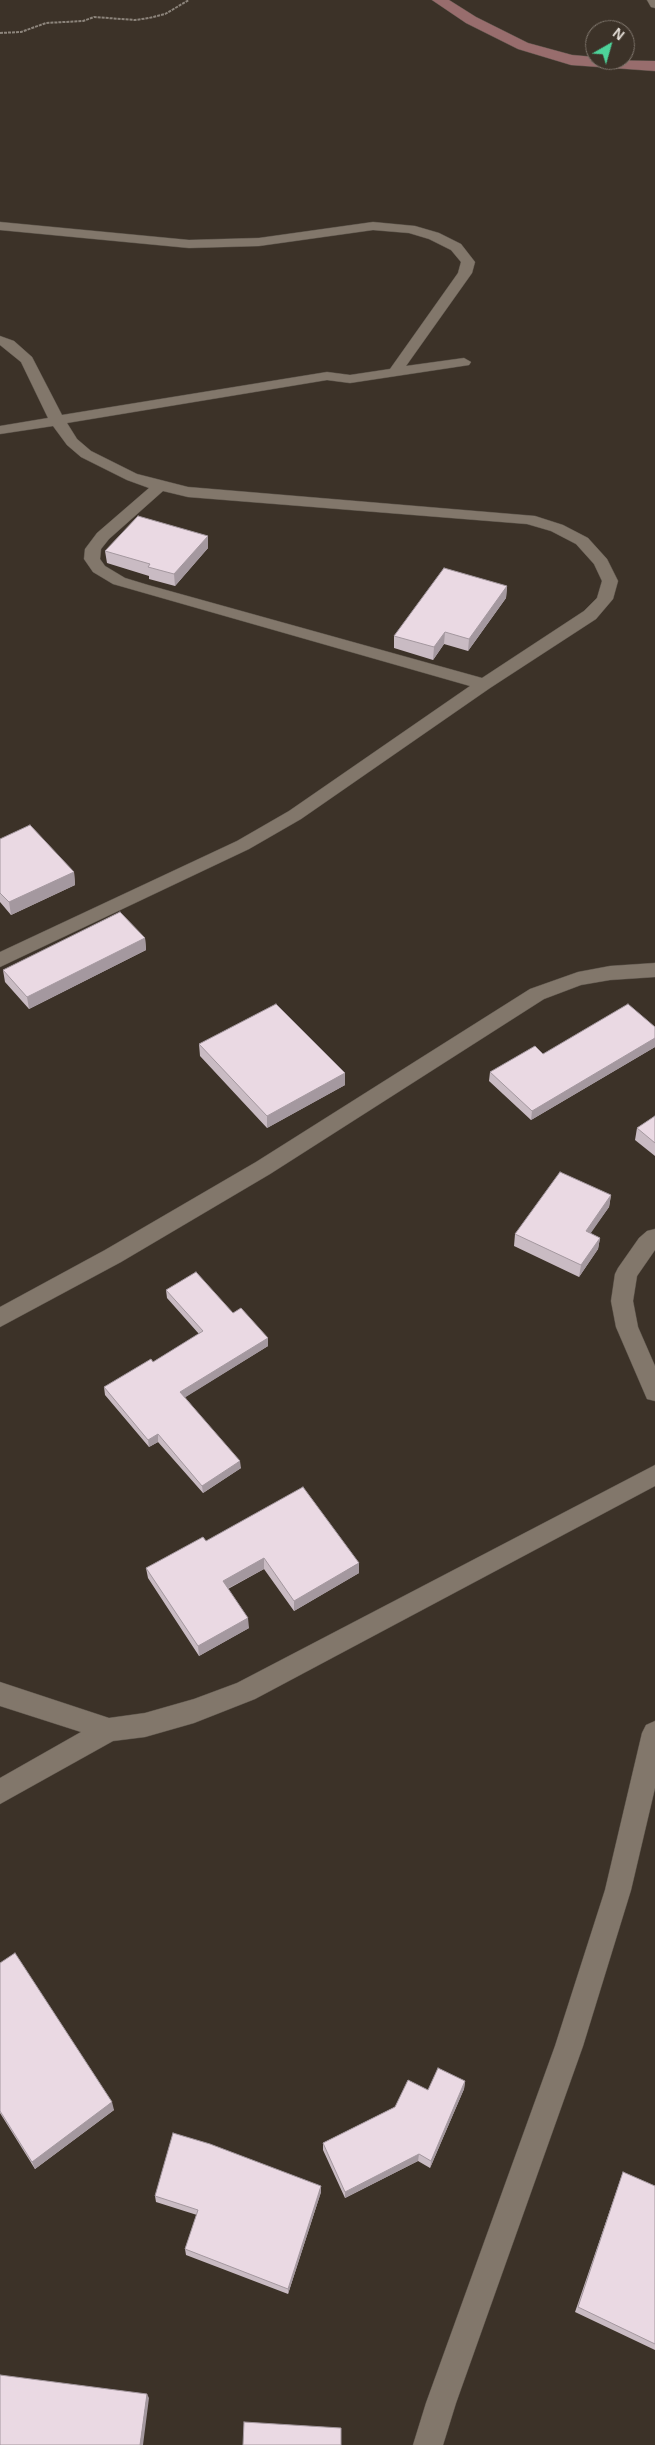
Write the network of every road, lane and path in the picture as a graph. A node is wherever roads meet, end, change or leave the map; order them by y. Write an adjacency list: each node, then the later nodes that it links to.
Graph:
1 (189, 0): 5 (path)
2 (439, 0): 6 (street)
3 (653, 0): 4 (street)
4 (655, 5)
5 (0, 33)
6 (655, 66)
7 (0, 226): 10 (street)
8 (0, 340): 11 (street)
9 (464, 362): 10 (street)
10 (395, 372): 11 (street)
11 (61, 426): 12 (street); 13 (street); 14 (street)
12 (0, 430)
13 (0, 444)
14 (160, 486): 15 (street); 15 (street)
15 (484, 684): 16 (street)
16 (0, 960)
17 (655, 970): 19 (street)
18 (655, 1237): 20 (street)
19 (0, 1318)
20 (655, 1392)
21 (655, 1475): 23 (street)
22 (0, 1694): 23 (street)
23 (109, 1730): 25 (street)
24 (655, 1734): 26 (street)
25 (0, 1792)
26 (428, 2445)

